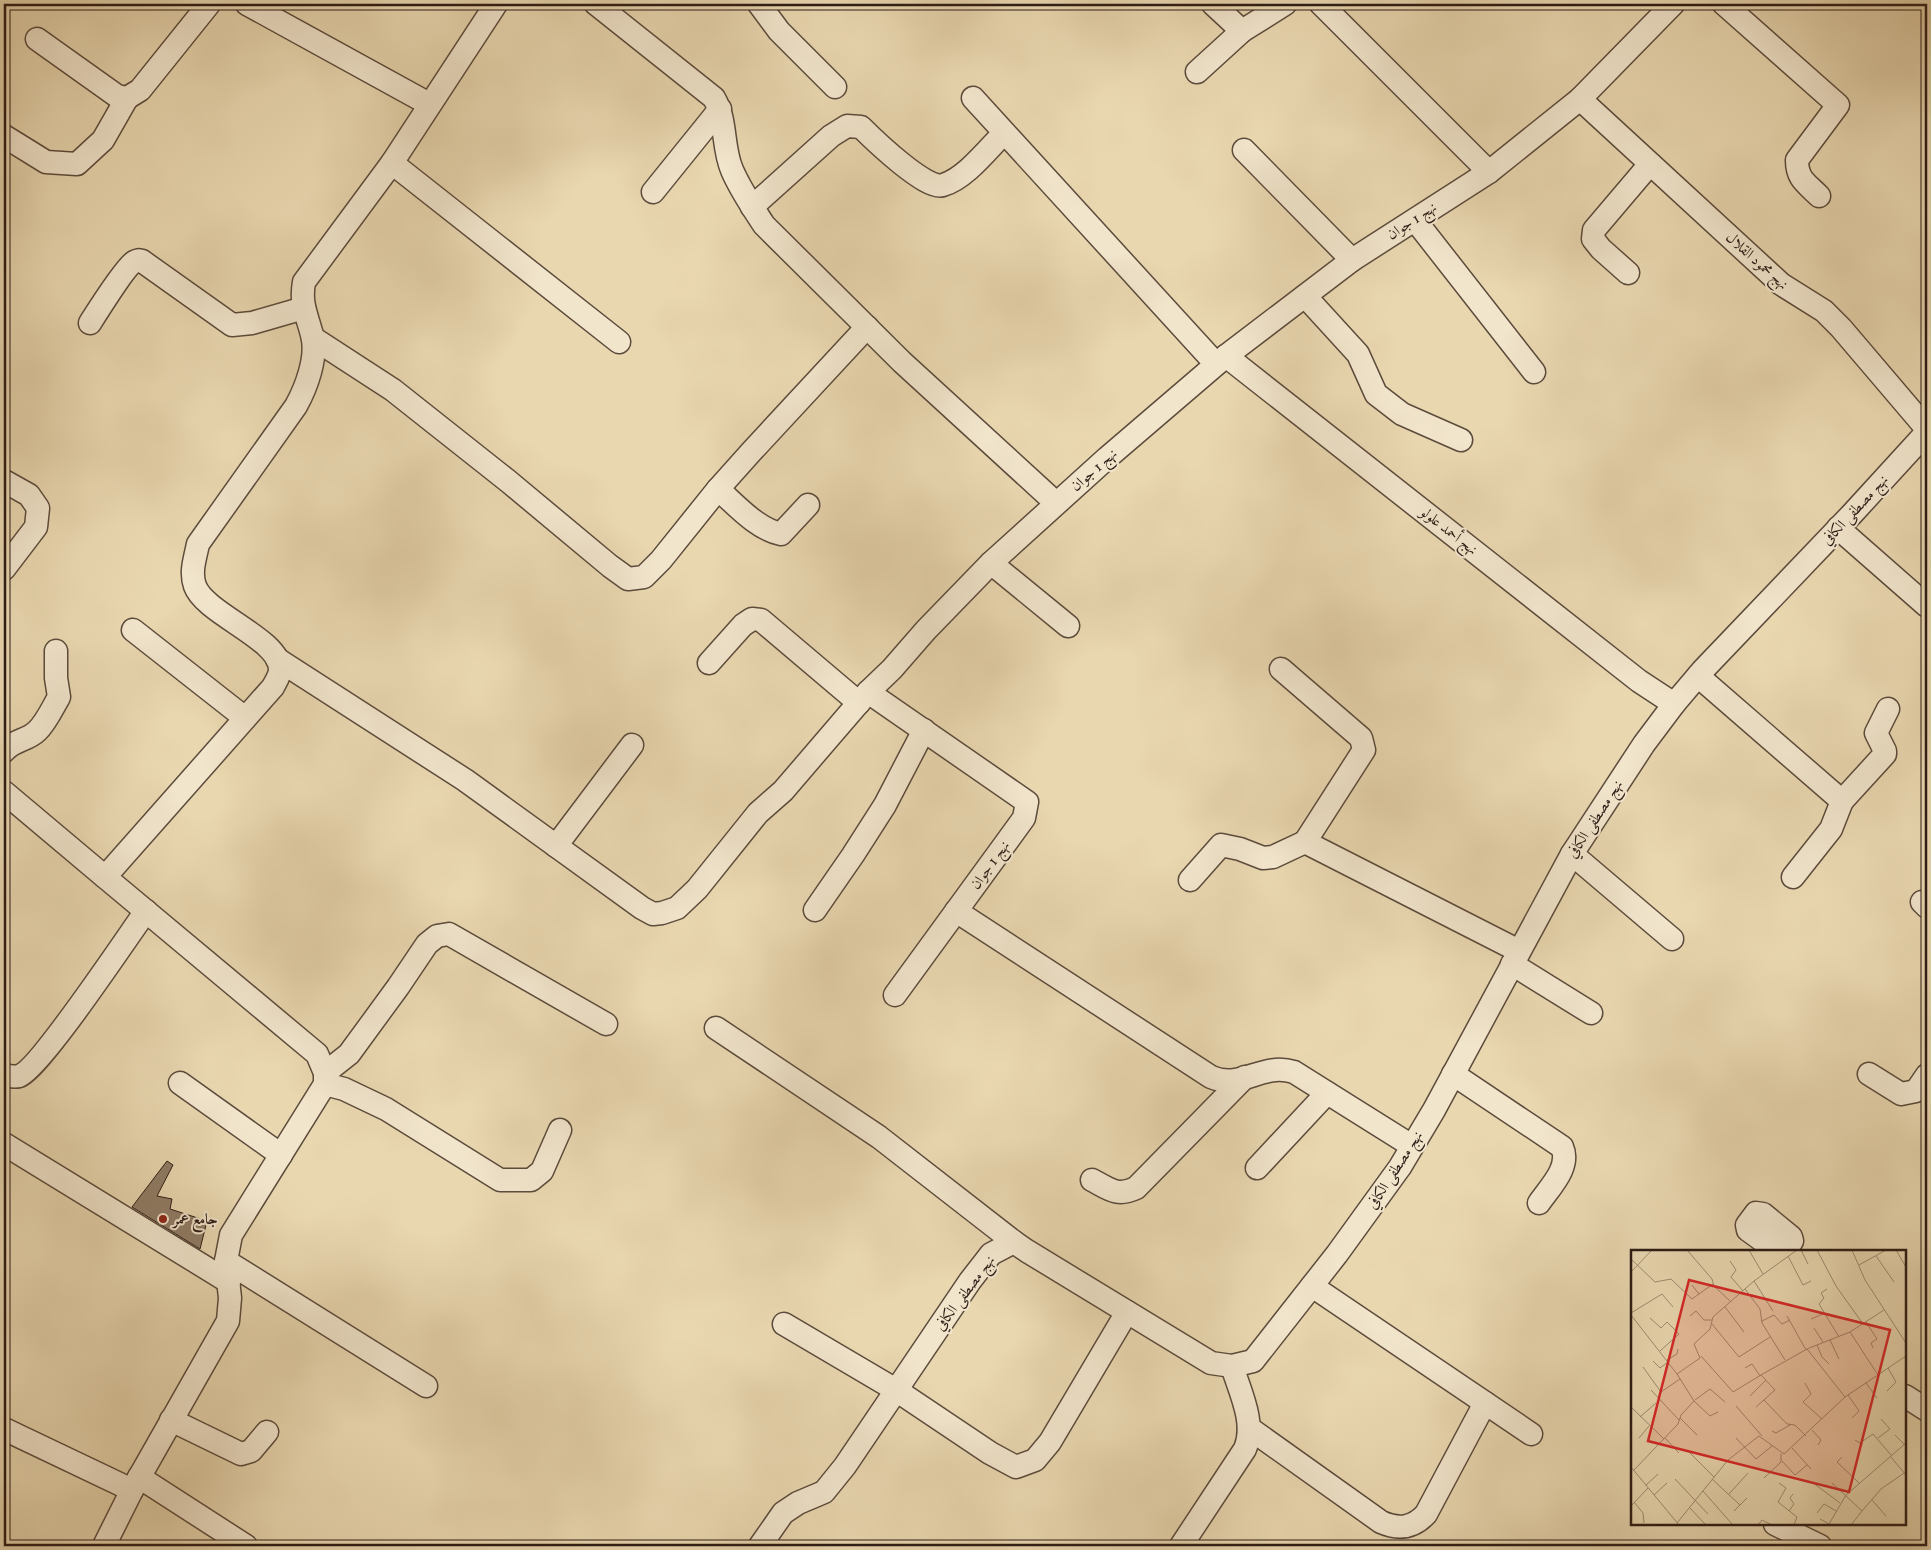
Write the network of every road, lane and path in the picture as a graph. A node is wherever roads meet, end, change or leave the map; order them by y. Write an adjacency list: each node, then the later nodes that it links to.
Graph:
1 (209, 4): 15 (street)
2 (247, 4): 18 (street)
3 (496, 4): 18 (street)
4 (596, 4): 19 (street)
5 (758, 4): 14 (street)
6 (1213, 4): 11 (street)
7 (1285, 4): 11 (street)
8 (1321, 4): 25 (street)
9 (1673, 4): 17 (street, نهج 1 جوان)
10 (1724, 4): 27 (street)
11 (1242, 31): 13 (street)
12 (37, 39): 15 (street)
13 (1197, 72)
14 (835, 87)
15 (128, 98): 21 (street)
16 (973, 98): 20 (street, نهج أحمد علولو)
17 (1580, 99): 24 (street, نهج محمود القلال); 25 (street, نهج 1 جوان)
18 (429, 104): 23 (street)
19 (720, 109): 26 (street); 28 (street)
20 (1004, 133): 28 (street); 38 (street, نهج أحمد علولو)
21 (4, 136)
22 (1244, 150): 30 (street)
23 (392, 164): 33 (street); 37 (street)
24 (1650, 164): 31 (street); 41 (street, نهج محمود القلال)
25 (1490, 172): 29 (street, نهج 1 جوان)
26 (653, 192)
27 (1819, 196)
28 (752, 207): 35 (street)
29 (1415, 220): 30 (street, نهج 1 جوان); 39 (street)
30 (1352, 260): 32 (street, نهج 1 جوان)
31 (1628, 273)
32 (1306, 296): 38 (street, نهج 1 جوان); 40 (street)
33 (304, 308): 34 (street); 36 (street)
34 (90, 323)
35 (867, 327): 43 (street); 44 (street)
36 (313, 338): 43 (street); 53 (street)
37 (619, 342)
38 (1221, 360): 44 (street, نهج 1 جوان); 58 (street, نهج أحمد علولو)
39 (1534, 372)
40 (1462, 440)
41 (1924, 442): 46 (street, نهج مصطفى الكافي)
42 (4, 481): 48 (street)
43 (718, 489): 45 (street)
44 (1056, 503): 47 (street, نهج 1 جوان)
45 (808, 505)
46 (1838, 528): 49 (street); 56 (street, نهج مصطفى الكافي)
47 (991, 563): 50 (street); 57 (street, نهج 1 جوان)
48 (4, 569)
49 (1927, 606)
50 (1068, 626)
51 (133, 630): 60 (street)
52 (56, 651): 63 (street)
53 (277, 659): 60 (street); 67 (street)
54 (709, 663): 57 (street)
55 (1281, 669): 66 (street)
56 (1698, 676): 58 (street, نهج مصطفى الكافي); 65 (street)
57 (863, 697): 61 (street, نهج 1 جوان); 67 (street)
58 (1674, 704): 68 (street, نهج مصطفى الكافي)
59 (1888, 709): 65 (street)
60 (245, 718): 69 (street)
61 (924, 730): 72 (street); 74 (street, نهج 1 جوان)
62 (632, 745): 67 (street)
63 (4, 751)
64 (4, 792): 69 (street)
65 (1842, 801): 70 (street)
66 (1305, 842): 71 (street); 76 (street)
67 (556, 846)
68 (1572, 854): 75 (street); 76 (street, نهج مصطفى الكافي)
69 (105, 877): 73 (street)
70 (1793, 877)
71 (1190, 880)
72 (815, 910)
73 (146, 911): 83 (street); 86 (street)
74 (956, 911): 77 (street, نهج 1 جوان); 85 (street)
75 (1672, 939)
76 (1515, 957): 78 (street); 81 (street, نهج مصطفى الكافي)
77 (895, 995)
78 (1591, 1013)
79 (606, 1024): 86 (street)
80 (716, 1028): 96 (street)
81 (1453, 1074): 91 (street, نهج مصطفى الكافي); 95 (street)
82 (1869, 1074): 84 (street)
83 (4, 1075)
84 (1927, 1075)
85 (1245, 1077): 88 (street); 94 (street)
86 (325, 1078): 89 (street); 92 (street)
87 (180, 1082): 92 (street)
88 (1327, 1093): 91 (street); 93 (street)
89 (560, 1130)
90 (4, 1144): 99 (street)
91 (1412, 1146): 100 (street, نهج مصطفى الكافي)
92 (281, 1155): 99 (street)
93 (1257, 1168)
94 (1092, 1180)
95 (1539, 1203)
96 (1014, 1242): 101 (street, نهج مصطفى الكافي); 105 (street, نهج مصطفى الكافي)
97 (1775, 1250): 98 (street)
98 (1787, 1250)
99 (227, 1271): 104 (street); 109 (street)
100 (1312, 1286): 103 (street, نهج مصطفى الكافي); 107 (street)
101 (1127, 1312): 103 (street, نهج مصطفى الكافي); 105 (street)
102 (784, 1324): 105 (street)
103 (1232, 1366): 110 (street)
104 (426, 1386)
105 (896, 1390): 118 (street, نهج مصطفى الكافي)
106 (1906, 1397): 108 (street)
107 (1486, 1403): 110 (street); 113 (street)
108 (1927, 1410)
109 (171, 1420): 112 (street); 114 (street)
110 (1249, 1428): 119 (street)
111 (4, 1429): 114 (street)
112 (267, 1432)
113 (1531, 1434)
114 (136, 1484): 116 (street); 117 (street)
115 (1777, 1525): 120 (street)
116 (104, 1546)
117 (246, 1546)
118 (760, 1546)
119 (1181, 1546)
120 (1820, 1546)

